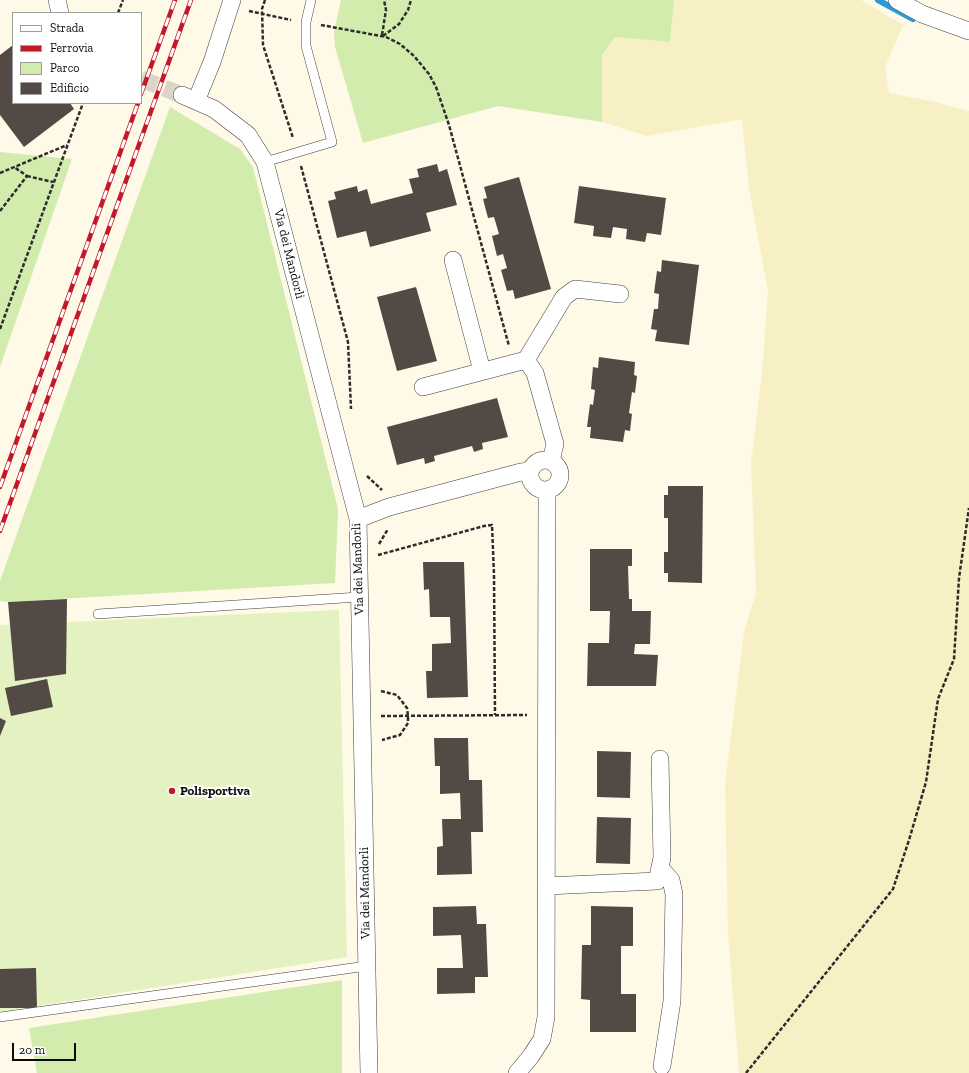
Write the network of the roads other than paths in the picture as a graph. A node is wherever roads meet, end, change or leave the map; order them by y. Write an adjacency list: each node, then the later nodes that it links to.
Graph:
1 (57, 0): 5 (street)
2 (311, 0): 7 (lane)
3 (897, 0): 6 (street)
4 (231, 4): 7 (street, Via dei Mandorli)
5 (60, 12)
6 (969, 31)
7 (265, 162): 16 (street, Via dei Mandorli)
8 (453, 260): 11 (street)
9 (620, 294): 10 (street)
10 (521, 361): 11 (street); 13 (street)
11 (482, 371): 12 (street)
12 (423, 387)
13 (551, 461): 14 (street); 15 (street)
14 (530, 471): 15 (street); 16 (street)
15 (547, 490): 21 (street)
16 (358, 519): 17 (street, Via dei Mandorli)
17 (359, 597): 18 (lane); 22 (street, Via dei Mandorli)
18 (98, 614)
19 (660, 759): 20 (street)
20 (661, 869): 21 (street); 24 (street)
21 (546, 886): 26 (street)
22 (367, 966): 23 (lane); 25 (street, Via dei Mandorli)
23 (0, 1017)
24 (662, 1066)
25 (369, 1073)
26 (517, 1073)

